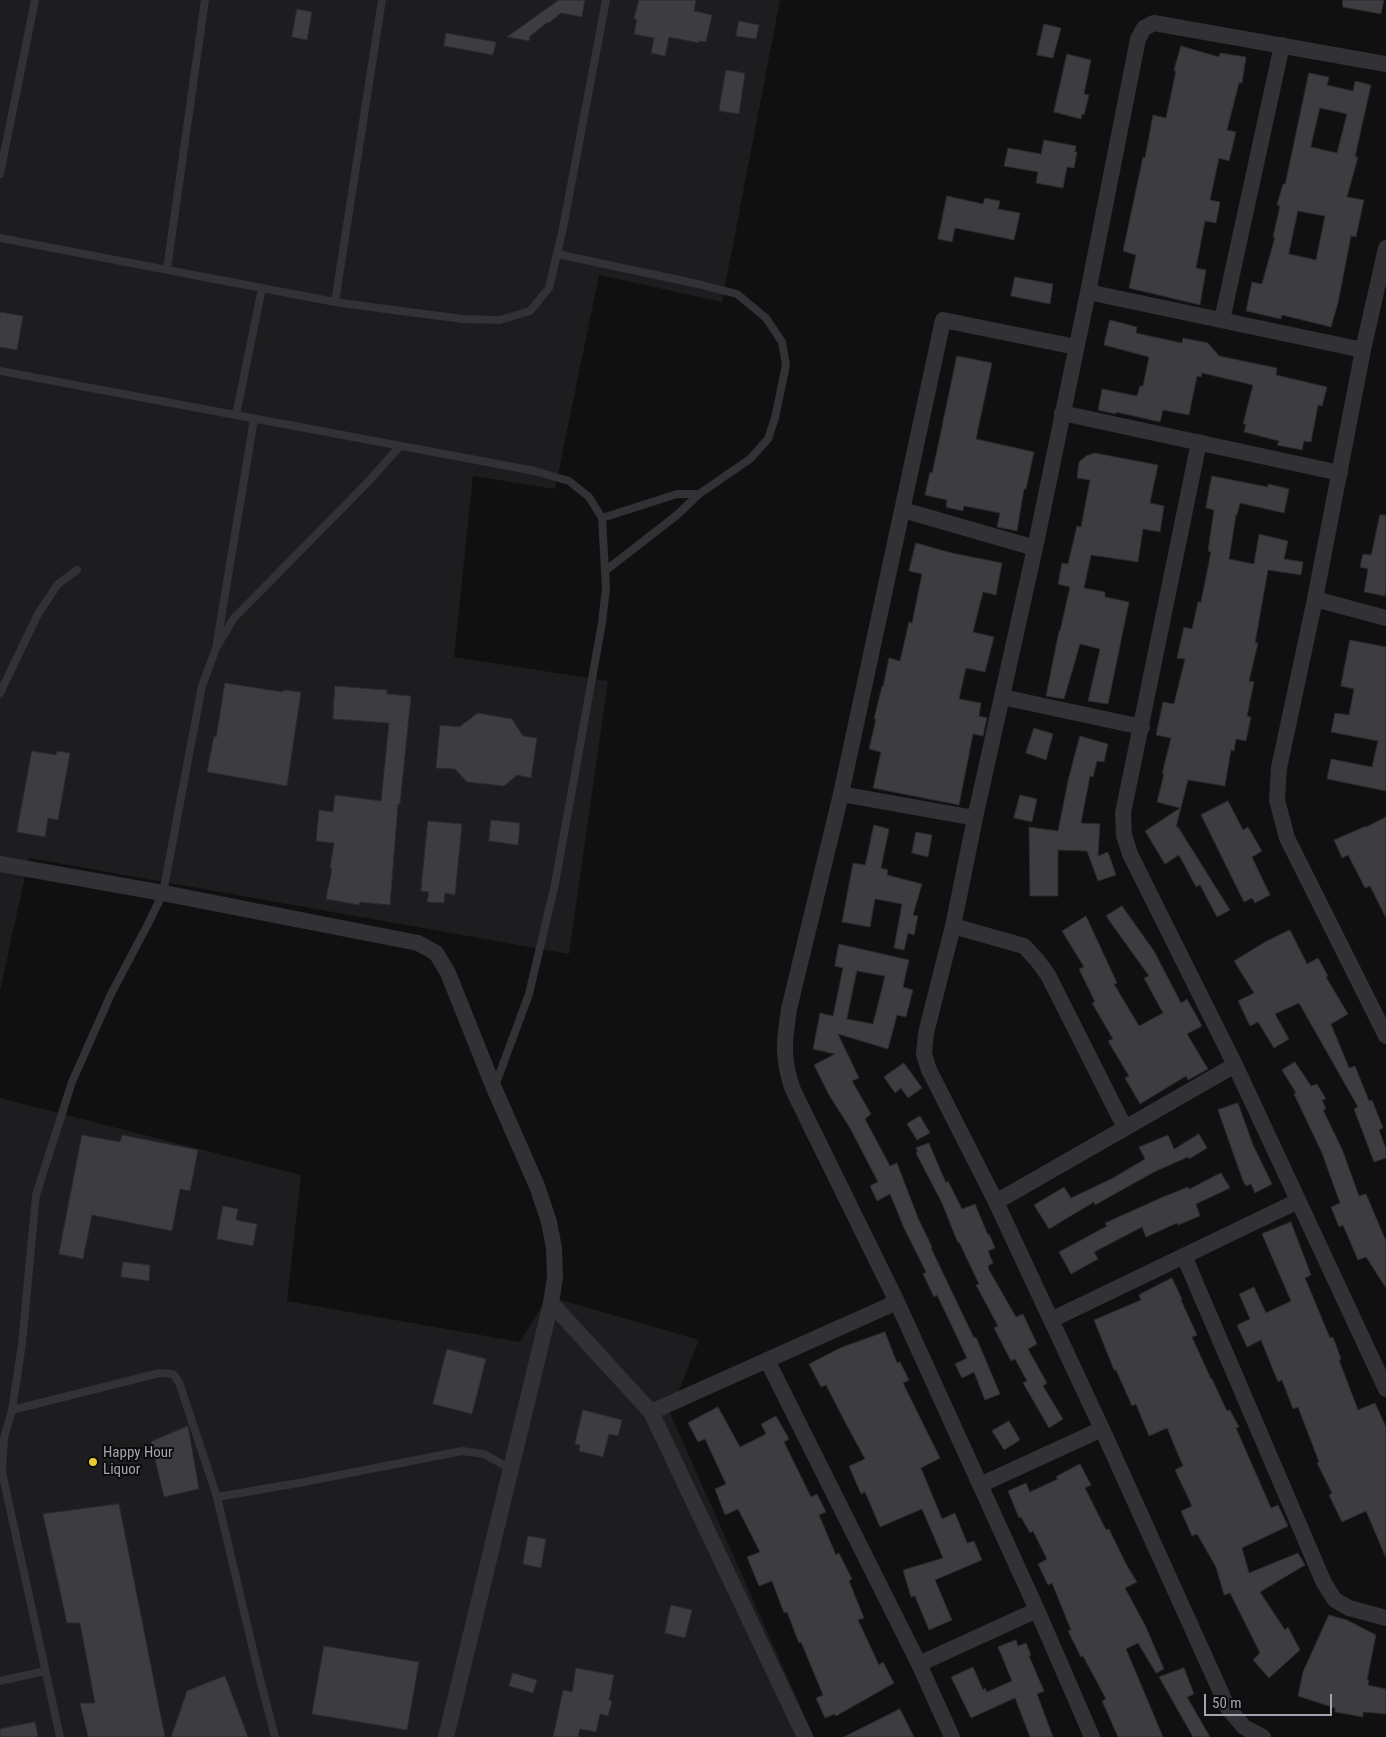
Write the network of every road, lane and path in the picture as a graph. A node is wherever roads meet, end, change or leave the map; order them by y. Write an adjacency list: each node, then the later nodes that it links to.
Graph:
1 (35, 0): 7 (lane)
2 (205, 0): 11 (lane)
3 (382, 0): 14 (lane)
4 (606, 0): 10 (lane)
5 (1282, 45): 6 (street); 13 (street); 15 (street)
6 (1386, 64)
7 (0, 174)
8 (0, 238): 11 (lane)
9 (1386, 248): 17 (street)
10 (557, 254): 14 (lane); 25 (lane)
11 (167, 269): 12 (lane)
12 (262, 288): 14 (lane); 20 (lane)
13 (1088, 292): 15 (street); 16 (street)
14 (334, 302)
15 (1222, 320): 17 (street)
16 (1076, 347): 19 (street); 26 (street)
17 (1363, 350): 24 (street)
18 (0, 371): 20 (lane)
19 (1062, 413): 22 (street); 28 (street)
20 (236, 415): 21 (lane)
21 (254, 419): 23 (lane); 33 (lane)
22 (1199, 442): 24 (street); 36 (street)
23 (400, 446): 27 (lane); 33 (lane)
24 (1340, 473): 31 (street)
25 (698, 494): 27 (lane); 30 (lane)
26 (903, 510): 28 (street); 37 (street)
27 (602, 518): 30 (lane)
28 (1035, 548): 35 (street)
29 (77, 570): 34 (lane)
30 (606, 571): 44 (lane)
31 (1315, 599): 32 (street); 42 (street)
32 (1386, 618)
33 (216, 648): 40 (lane)
34 (0, 693)
35 (1002, 697): 36 (street); 38 (street)
36 (1142, 727): 43 (street)
37 (841, 794): 38 (street); 49 (street)
38 (974, 818): 41 (street)
39 (0, 864): 40 (street)
40 (163, 893): 44 (street); 54 (lane)
41 (953, 926): 45 (street); 47 (street)
42 (1386, 1036)
43 (1235, 1065): 45 (street); 46 (street)
44 (494, 1088): 50 (street)
45 (1125, 1128): 47 (street)
46 (1298, 1201): 48 (street); 53 (street)
47 (996, 1202): 51 (street)
48 (1184, 1256): 51 (street); 61 (street)
49 (897, 1302): 52 (street); 58 (street)
50 (551, 1303): 55 (street); 57 (street)
51 (1051, 1320): 56 (street)
52 (767, 1360): 55 (street); 62 (street)
53 (1386, 1389)
54 (12, 1410): 59 (lane); 63 (lane)
55 (651, 1412): 68 (street)
56 (1102, 1429): 58 (street); 71 (street)
57 (511, 1469): 59 (lane); 67 (street)
58 (980, 1485): 60 (street)
59 (217, 1497): 66 (lane)
60 (1037, 1610): 62 (street); 70 (street)
61 (1386, 1618)
62 (919, 1664): 69 (street)
63 (45, 1671): 64 (lane); 65 (lane)
64 (0, 1681)
65 (60, 1737)
66 (275, 1737)
67 (446, 1737)
68 (805, 1737)
69 (952, 1737)
70 (1092, 1737)
71 (1264, 1737)

